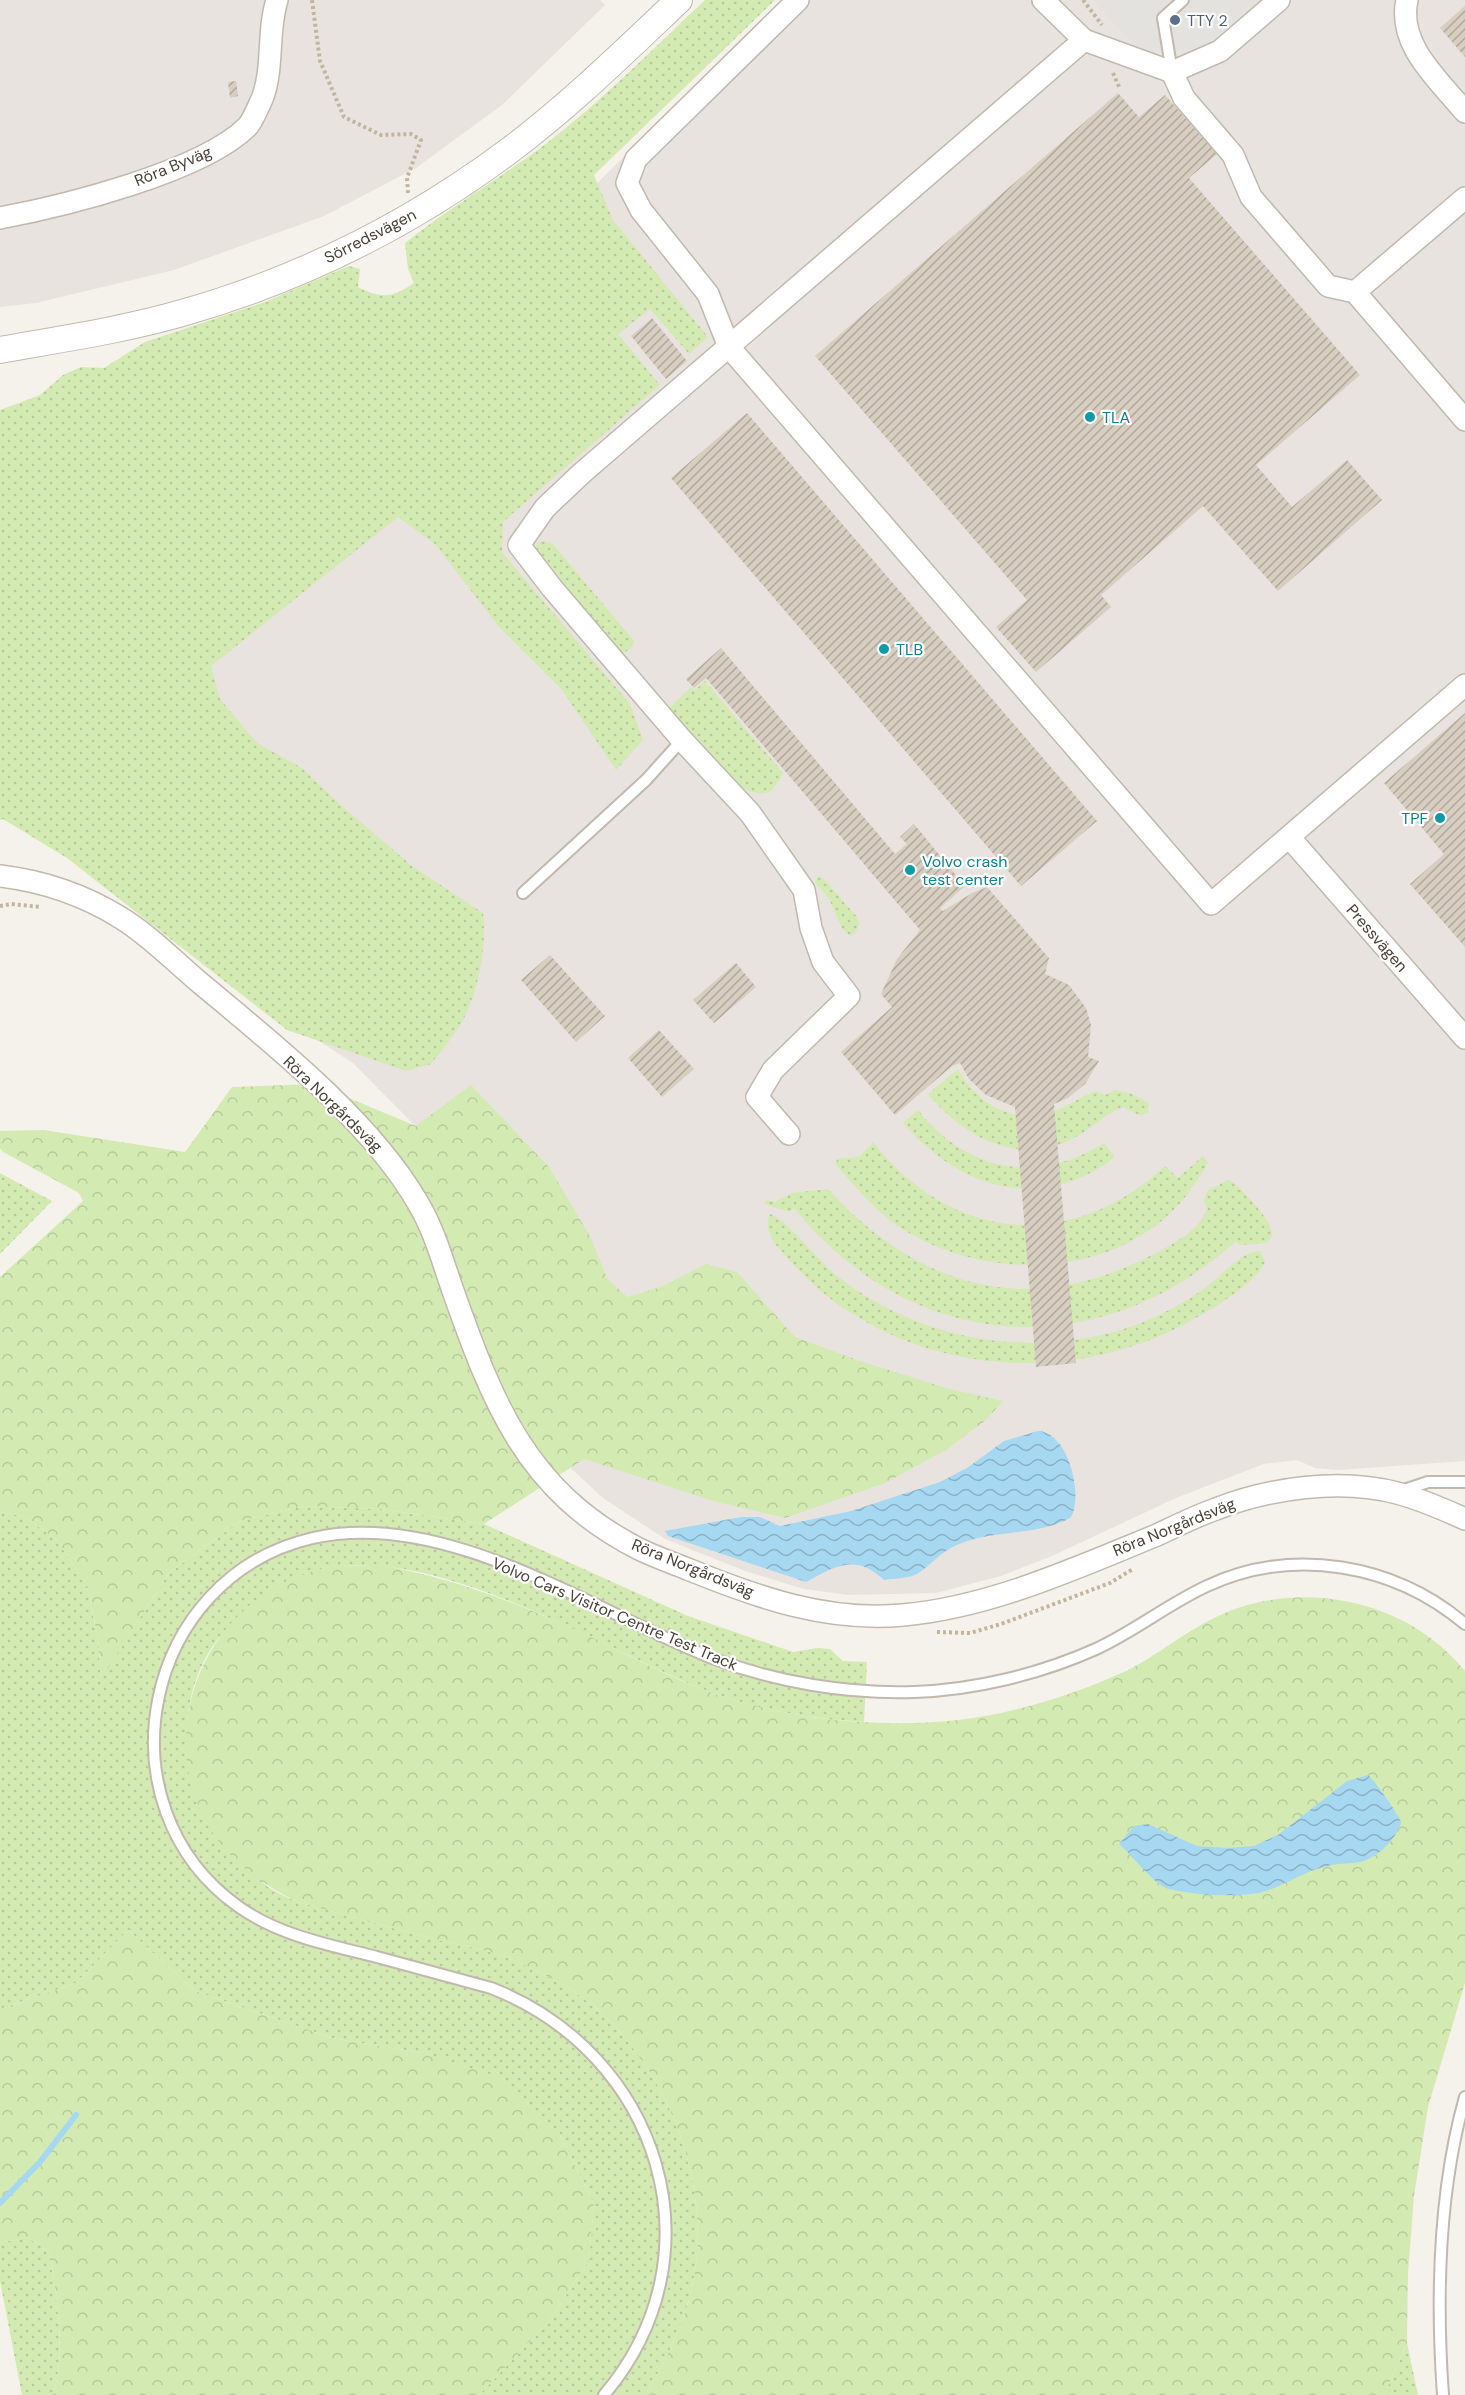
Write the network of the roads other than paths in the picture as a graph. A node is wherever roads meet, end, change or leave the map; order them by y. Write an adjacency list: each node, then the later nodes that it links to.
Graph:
1 (277, 0): 12 (street, Röra Byväg)
2 (679, 0): 15 (street, Sörredsvägen)
3 (798, 0): 14 (street)
4 (1043, 0): 8 (street)
5 (1182, 0): 9 (lane)
6 (1279, 0): 9 (street)
7 (1407, 0): 10 (street)
8 (1084, 40): 9 (street); 14 (street)
9 (1172, 72): 13 (street)
10 (1465, 112)
11 (1465, 198): 13 (street)
12 (0, 218)
13 (1355, 292): 16 (street)
14 (729, 347): 18 (street); 19 (street)
15 (0, 350)
16 (1465, 420)
17 (1465, 684): 19 (street)
18 (682, 740): 21 (lane); 23 (street)
19 (1289, 837): 22 (street, Pressvägen)
20 (0, 876): 25 (street, Röra Norgårdsväg)
21 (523, 893)
22 (1465, 1038)
23 (789, 1134)
24 (1465, 1482): 25 (lane)
25 (1395, 1492): 26 (street, Röra Norgårdsväg)
26 (1465, 1519)
27 (1465, 1624): 29 (lane, Volvo Cars Visitor Centre Test Track)
28 (1465, 2097): 30 (lane)
29 (604, 2395)
30 (1443, 2395)

